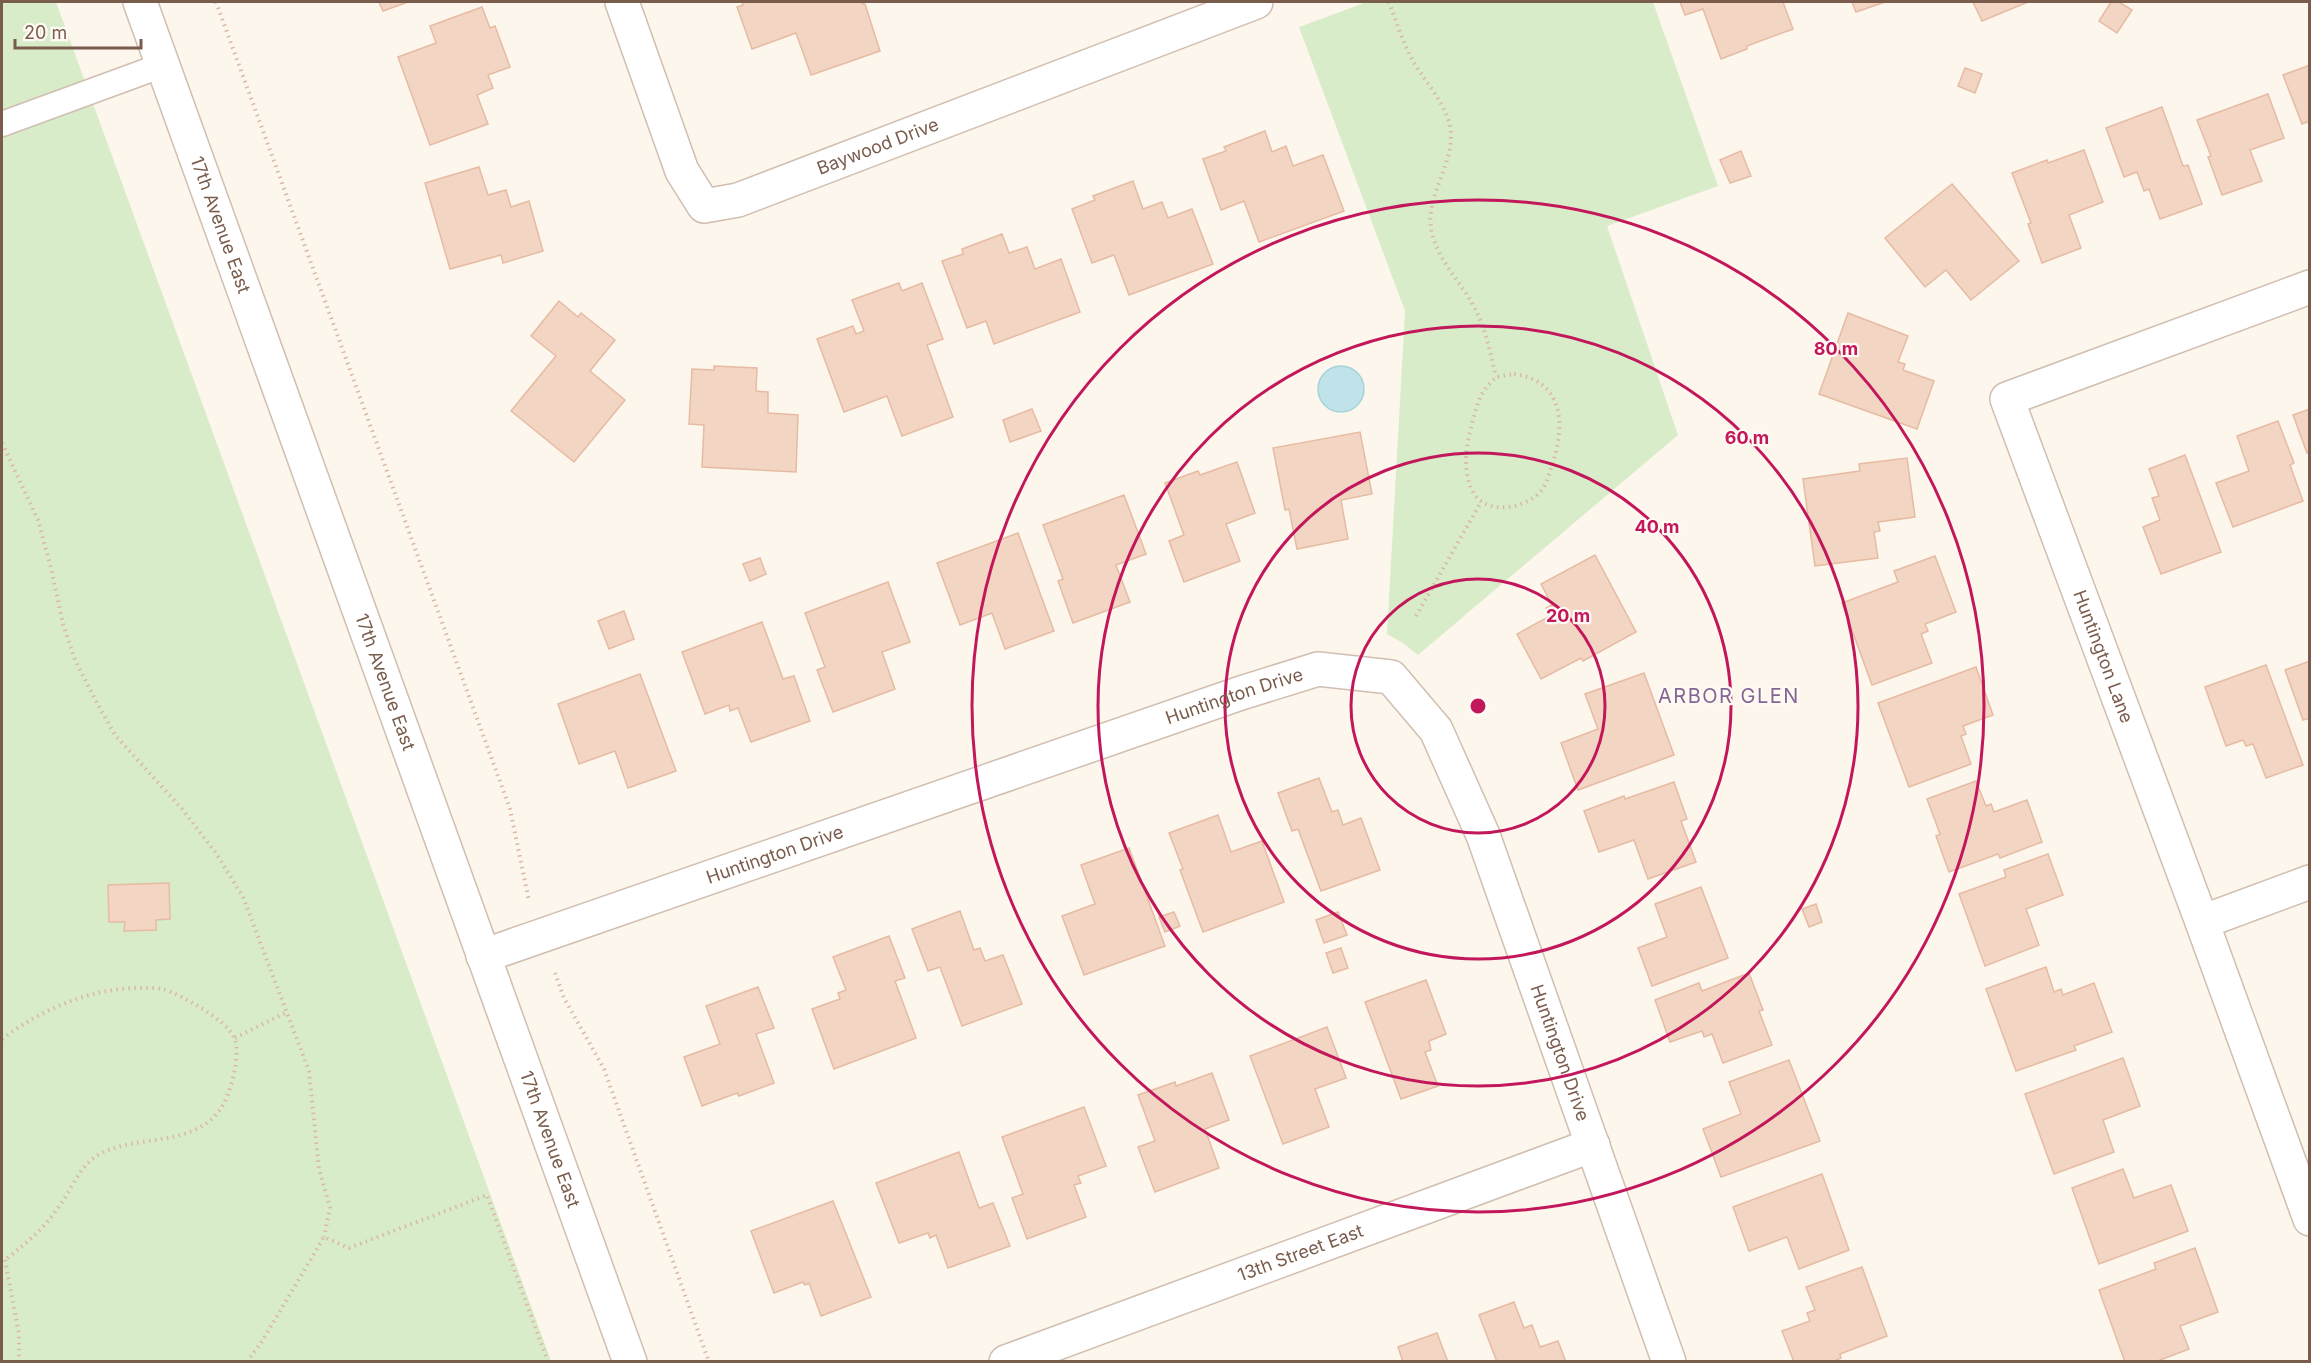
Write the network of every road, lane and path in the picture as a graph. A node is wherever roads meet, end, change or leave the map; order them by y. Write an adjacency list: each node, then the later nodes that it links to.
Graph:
1 (140, 2): 6 (street, 17th Avenue East)
2 (216, 2): 14 (path)
3 (622, 2): 4 (street, Baywood Drive)
4 (1256, 2)
5 (1389, 2): 9 (path)
6 (163, 65): 7 (lane); 16 (street, 17th Avenue East)
7 (2, 124)
8 (2310, 287): 15 (street, Huntington Lane)
9 (1496, 377): 11 (path); 11 (path)
10 (2, 443): 18 (path)
11 (1481, 502): 12 (path)
12 (1416, 616)
13 (2310, 882): 15 (street)
14 (526, 893)
15 (2202, 922): 22 (street, Huntington Lane)
16 (483, 956): 21 (street, Huntington Drive); 28 (street, 17th Avenue East)
17 (564, 998): 29 (path)
18 (286, 1012): 19 (path); 23 (path)
19 (235, 1038): 20 (path); 24 (path)
20 (2, 1039)
21 (1593, 1145): 30 (street, 13th Street East); 31 (street, Huntington Drive)
22 (2310, 1219)
23 (324, 1237): 26 (path); 27 (path)
24 (3, 1259): 25 (path)
25 (19, 1362)
26 (247, 1362)
27 (548, 1362)
28 (630, 1362)
29 (709, 1362)
30 (1006, 1362)
31 (1669, 1362)

